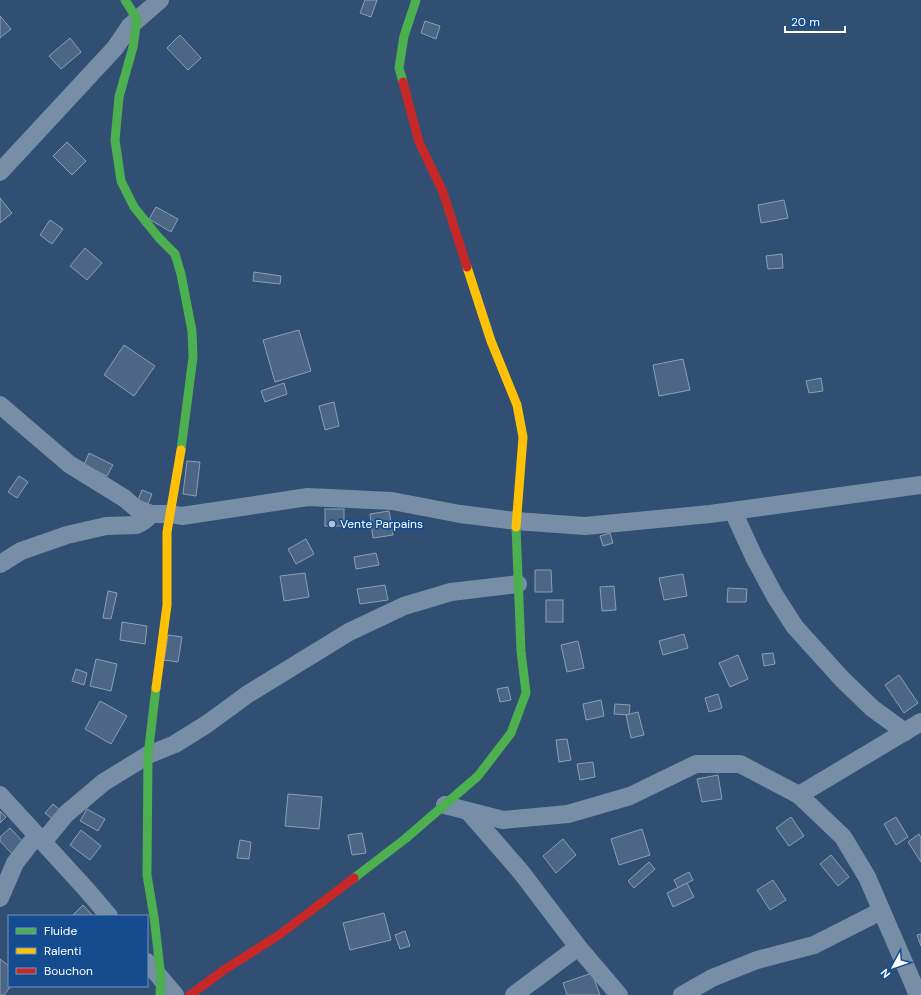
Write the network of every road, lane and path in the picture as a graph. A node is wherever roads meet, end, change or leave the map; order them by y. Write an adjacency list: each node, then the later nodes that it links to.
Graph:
1 (125, 0): 4 (street)
2 (160, 0): 4 (street)
3 (416, 0): 11 (street)
4 (137, 19): 5 (street); 10 (street)
5 (0, 172)
6 (0, 405): 9 (street)
7 (921, 485): 8 (street)
8 (733, 511): 11 (street); 15 (street)
9 (152, 514): 10 (street); 12 (street)
10 (171, 514): 11 (street); 16 (street)
11 (516, 521): 13 (street)
12 (0, 564)
13 (518, 584): 16 (street); 19 (street)
14 (921, 722): 15 (street)
15 (905, 732): 18 (street)
16 (148, 756): 21 (street); 27 (street)
17 (0, 795): 21 (street)
18 (799, 795): 20 (street); 23 (street)
19 (446, 805): 20 (street); 29 (street)
20 (468, 811): 25 (street)
21 (40, 838): 22 (street); 24 (street)
22 (0, 898)
23 (881, 911): 32 (street); 33 (street)
24 (108, 915)
25 (578, 947): 30 (street); 31 (street)
26 (148, 964): 27 (street)
27 (161, 986): 28 (street)
28 (175, 995)
29 (190, 995)
30 (514, 995)
31 (619, 995)
32 (682, 995)
33 (918, 995)

